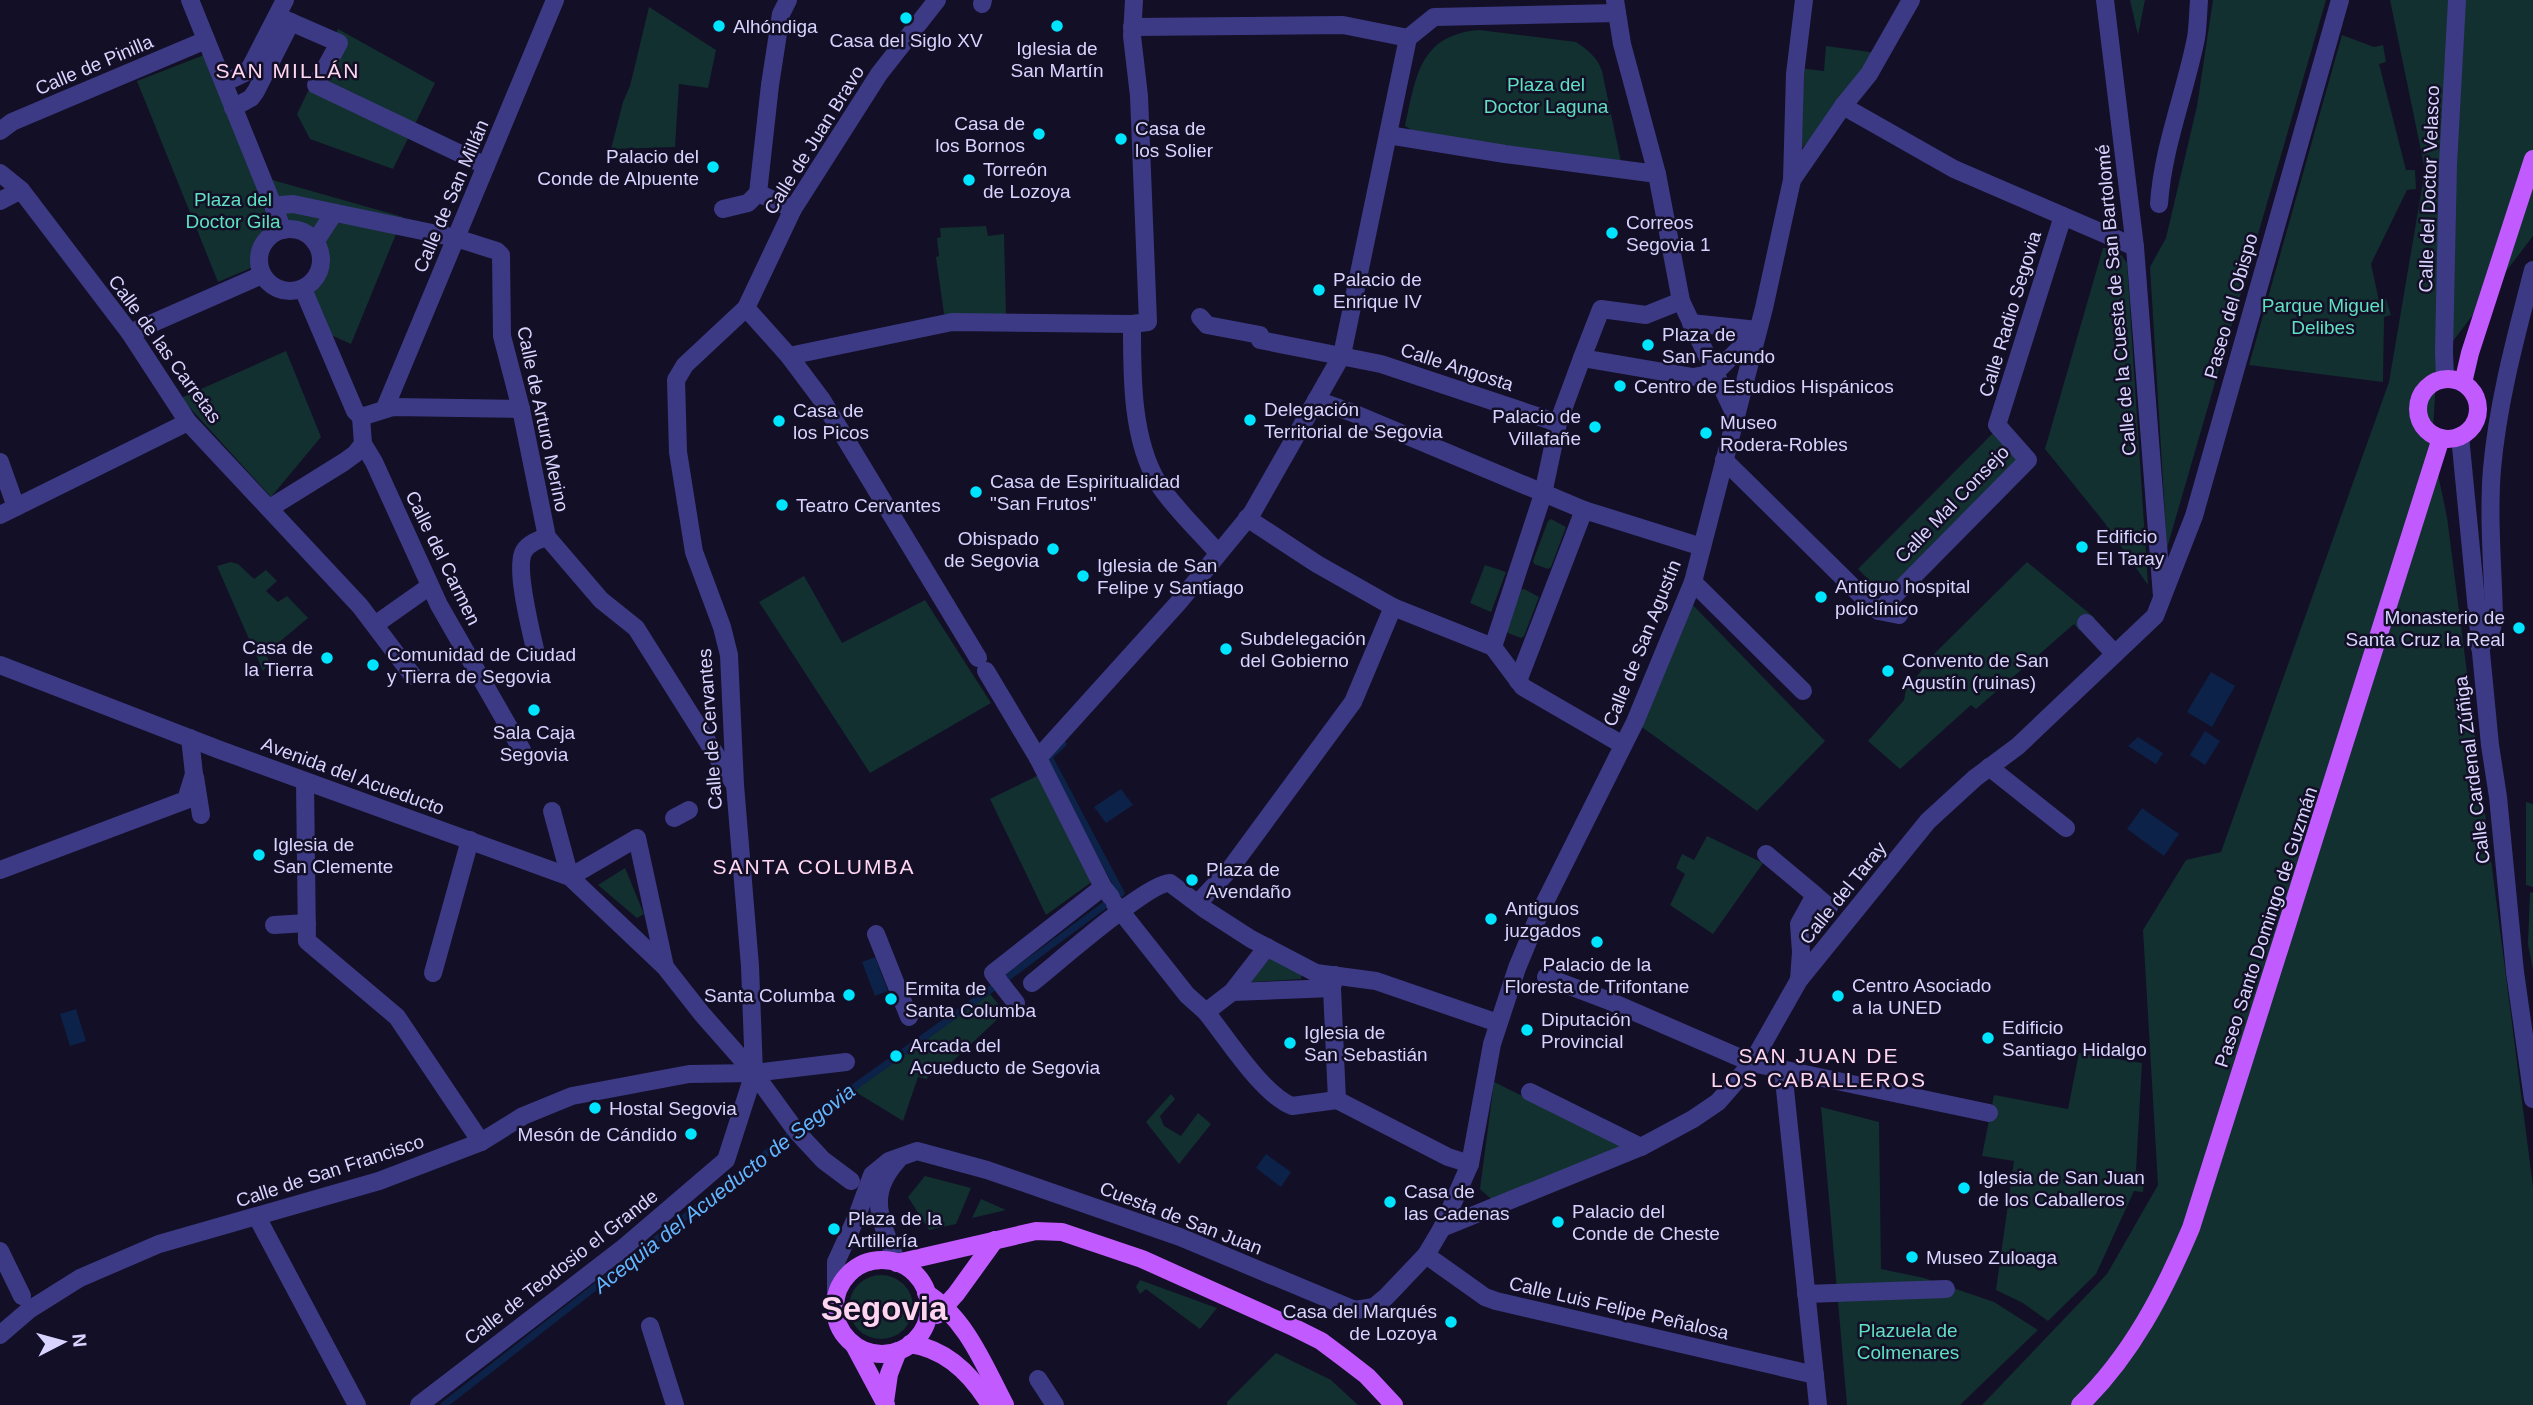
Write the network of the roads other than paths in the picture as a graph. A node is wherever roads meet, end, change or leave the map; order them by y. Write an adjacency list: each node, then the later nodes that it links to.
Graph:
1 (190, 0): 17 (street)
2 (555, 0): 24 (street, Calle de San Millán)
3 (937, 0): 34 (street, Calle de Juan Bravo)
4 (1134, 0): 15 (street)
5 (1911, 0): 19 (street)
6 (2105, 0): 40 (street, Calle de la Cuesta de San Bartolomé)
7 (2199, 0): 31 (street)
8 (2340, 0): 81 (street, Paseo del Obispo)
9 (2457, 0): 55 (street, Calle del Doctor Velasco)
10 (1804, 3): 27 (street, Calle de San Agustín)
11 (785, 7): 29 (street)
12 (1616, 7): 13 (street); 26 (street)
13 (1464, 8): 16 (street)
14 (284, 13): 18 (street); 20 (street); 24 (street)
15 (1132, 27): 16 (street); 48 (street)
16 (1408, 38): 22 (street)
17 (206, 40): 18 (street); 21 (street, Calle de Pinilla)
18 (224, 83): 20 (street)
19 (1843, 106): 27 (street); 36 (street)
20 (233, 108): 32 (street)
21 (0, 131)
22 (1388, 135): 26 (street); 51 (street)
23 (2533, 159): 55 (main road)
24 (486, 166): 38 (street, Calle de San Millán)
25 (0, 173): 28 (street, Calle de las Carretas)
26 (1657, 174): 44 (street)
27 (1792, 180): 49 (street, Calle de San Agustín)
28 (21, 190): 30 (street); 50 (street, Calle de las Carretas)
29 (758, 193): 33 (street); 34 (street)
30 (0, 201)
31 (2159, 204)
32 (274, 208): 35 (street, Calle de Arturo Merino); 37 (street)
33 (723, 209)
34 (793, 209): 45 (street, Calle de Juan Bravo)
35 (334, 213): 38 (street, Calle de Arturo Merino); 39 (street)
36 (2063, 216): 40 (street); 63 (street, Calle Radio Segovia)
37 (283, 230): 39 (street); 42 (street)
38 (456, 238): 57 (street, Calle de San Millán); 58 (street, Calle de Arturo Merino)
39 (316, 242): 43 (street)
40 (2135, 247): 81 (street, Calle de la Cuesta de San Bartolomé)
41 (2532, 272): 89 (street)
42 (262, 275): 43 (street); 50 (street)
43 (303, 289): 60 (street)
44 (1681, 302): 47 (street); 53 (street)
45 (746, 308): 52 (street); 67 (street, Calle de Juan Bravo)
46 (1200, 317): 51 (street, Calle Angosta)
47 (1691, 323): 49 (street); 54 (street)
48 (1132, 324): 52 (street); 78 (street)
49 (1758, 330): 54 (street); 59 (street, Calle de San Agustín)
50 (130, 333): 61 (street, Calle de las Carretas)
51 (1342, 355): 56 (street); 62 (street, Calle Angosta)
52 (789, 356): 99 (street)
53 (1581, 358): 54 (street); 62 (street)
54 (1715, 373): 59 (street)
55 (2454, 381): 64 (main road); 65 (main road)
56 (1316, 400): 70 (street); 75 (street)
57 (385, 408): 58 (street); 60 (street)
58 (521, 409): 76 (street, Calle de Arturo Merino)
59 (1735, 415): 68 (street, Calle de San Agustín)
60 (361, 416): 66 (street, Calle del Carmen)
61 (188, 422): 71 (street); 72 (street, Calle de las Carretas)
62 (1558, 423): 70 (street)
63 (1997, 425): 83 (street, Calle Mal Consejo)
64 (2460, 436): 65 (main road); 89 (street, Calle Cardenal Zúñiga)
65 (2441, 438): 173 (main road, Paseo Santo Domingo de Guzmán)
66 (363, 444): 72 (street); 80 (street, Calle del Carmen)
67 (678, 452): 103 (street, Calle de Cervantes)
68 (1724, 460): 77 (street, Calle de San Agustín); 83 (street)
69 (0, 462): 71 (street)
70 (1543, 494): 73 (street); 88 (street)
71 (16, 507): 74 (street)
72 (270, 508): 87 (street, Calle de las Carretas)
73 (1584, 510): 77 (street); 94 (street)
74 (0, 515)
75 (1250, 515): 78 (street); 82 (street)
76 (547, 537): 90 (street); 103 (street, Calle de Arturo Merino)
77 (1702, 547): 79 (street, Calle de San Agustín)
78 (1218, 553): 99 (street)
79 (1693, 582): 95 (street); 97 (street, Calle de San Agustín)
80 (429, 586): 87 (street); 98 (street, Calle del Carmen)
81 (2163, 597): 85 (street, Paseo del Obispo)
82 (1393, 607): 88 (street); 113 (street)
83 (1879, 611): 84 (street)
84 (1899, 615)
85 (2152, 620): 91 (street, Calle del Taray)
86 (2086, 623): 91 (street)
87 (376, 624): 93 (street, Calle de las Carretas)
88 (1493, 647): 94 (street)
89 (2480, 648): 135 (street, Calle Cardenal Zúñiga)
90 (537, 653)
91 (2115, 654): 100 (street, Calle del Taray)
92 (0, 666): 96 (street, Avenida del Acueducto)
93 (413, 676)
94 (1518, 681): 97 (street)
95 (1803, 691)
96 (190, 738): 101 (street); 102 (street, Avenida del Acueducto)
97 (1623, 745): 129 (street, Calle de San Agustín)
98 (522, 750)
99 (1038, 758): 112 (street)
100 (1989, 767): 106 (street); 122 (street, Calle del Taray)
101 (194, 774): 105 (street); 109 (street)
102 (305, 781): 107 (street, Avenida del Acueducto); 116 (street)
103 (735, 785): 133 (street, Calle de Cervantes)
104 (552, 811): 110 (street)
105 (201, 815)
106 (2066, 828)
107 (470, 840): 110 (street, Avenida del Acueducto); 120 (street)
108 (1766, 854): 111 (street)
109 (0, 870)
110 (569, 877): 119 (street, Avenida del Acueducto); 119 (street, Avenida del Acueducto)
111 (1815, 895): 114 (street); 122 (street)
112 (1112, 899): 113 (street); 124 (street); 126 (street); 127 (street)
113 (1202, 907): 118 (street)
114 (1829, 907)
115 (274, 925): 116 (street)
116 (307, 932): 138 (street)
117 (876, 934): 128 (street)
118 (1267, 947): 123 (street); 125 (street)
119 (665, 967): 133 (street, Avenida del Acueducto)
120 (433, 973)
121 (1546, 977): 131 (street)
122 (1799, 980): 131 (street, Calle del Taray)
123 (1334, 981): 125 (street); 129 (street); 136 (street)
124 (1032, 983)
125 (1232, 992): 127 (street)
126 (1016, 1003)
127 (1206, 1012): 136 (street)
128 (909, 1017)
129 (1498, 1023): 141 (street, Calle de San Agustín)
130 (846, 1062): 133 (street, Calle de San Francisco)
131 (1752, 1063): 132 (street); 139 (street, Calle del Taray)
132 (1783, 1069): 137 (street); 152 (street)
133 (754, 1073): 138 (street, Calle de San Francisco); 142 (street, Avenida del Acueducto); 166 (street, Calle de Teodosio el Grande)
134 (1530, 1091): 139 (street)
135 (2533, 1099)
136 (1337, 1100): 141 (street)
137 (1989, 1114)
138 (481, 1142): 143 (street, Calle de San Francisco)
139 (1641, 1147): 144 (street, Calle del Taray)
140 (900, 1157): 147 (street, Cuesta de San Juan); 148 (street); 153 (street)
141 (1470, 1164): 144 (street, Cuesta de San Juan)
142 (850, 1181)
143 (257, 1217): 154 (street, Calle de San Francisco); 165 (street)
144 (1443, 1228): 147 (street, Cuesta de San Juan)
145 (995, 1240): 148 (main road); 149 (main road); 171 (main road)
146 (0, 1251): 154 (street)
147 (1426, 1255): 162 (street, Calle Luis Felipe Peñalosa)
148 (897, 1263): 151 (main road); 153 (main road)
149 (961, 1287): 155 (main road); 157 (main road)
150 (1945, 1289): 152 (street)
151 (926, 1293): 155 (main road); 156 (main road)
152 (1806, 1294): 162 (street)
153 (836, 1300): 160 (main road)
154 (25, 1303): 159 (street, Calle de San Francisco)
155 (946, 1307): 156 (main road); 157 (main road)
156 (926, 1321): 161 (main road)
157 (959, 1324): 169 (main road)
158 (650, 1326): 167 (street)
159 (0, 1335)
160 (854, 1345): 161 (main road); 164 (main road)
161 (904, 1347): 164 (main road); 168 (main road)
162 (1815, 1374): 172 (street)
163 (1038, 1379): 170 (street)
164 (886, 1403)
165 (357, 1405)
166 (419, 1405)
167 (675, 1405)
168 (990, 1405)
169 (1005, 1405)
170 (1055, 1405)
171 (1394, 1405)
172 (1818, 1405)
173 (2080, 1405)

